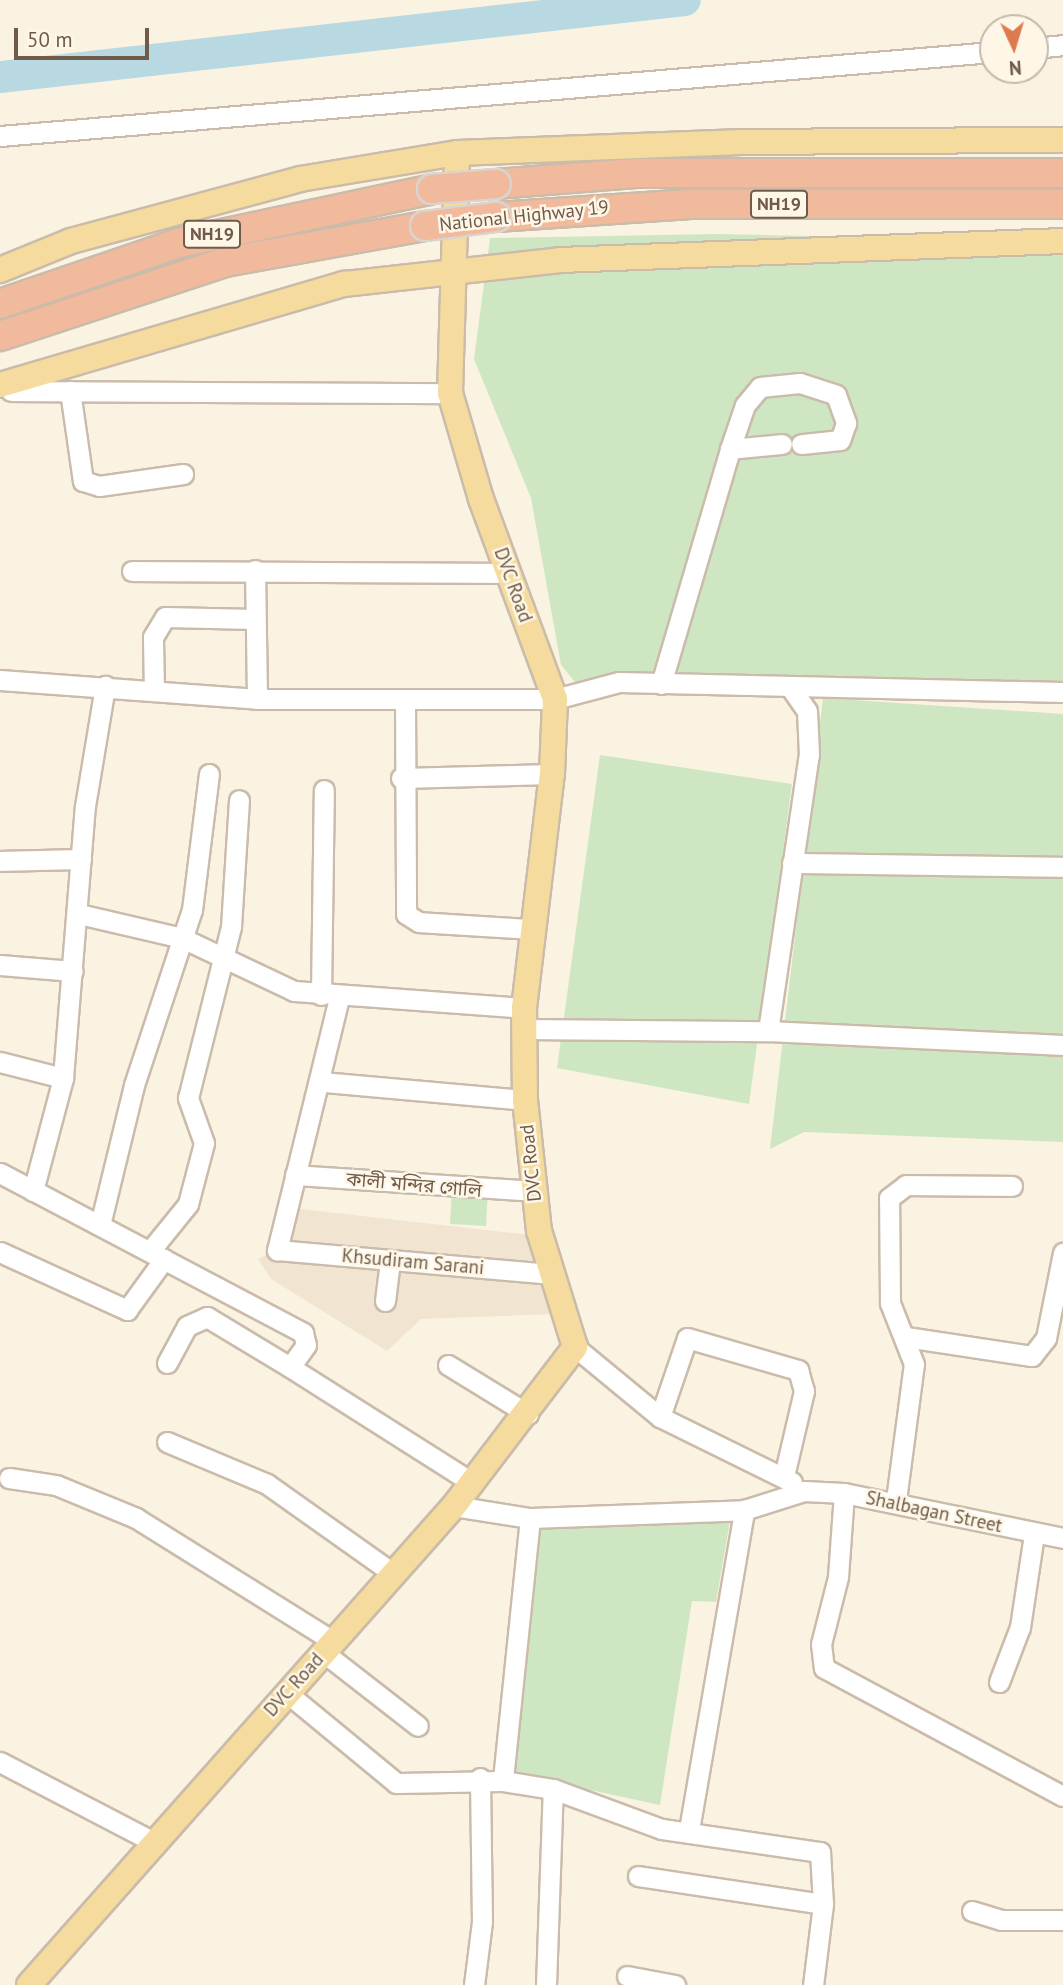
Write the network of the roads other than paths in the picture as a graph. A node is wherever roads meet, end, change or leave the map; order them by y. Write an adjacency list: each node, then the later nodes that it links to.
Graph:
1 (979, 53): 2 (street)
2 (0, 136)
3 (1063, 140): 4 (main road)
4 (457, 153): 8 (main road); 9 (main road, DVC Road)
5 (1063, 173): 10 (highway, NH19, bridge)
6 (1063, 204): 11 (highway, National Highway 19 / NH19, bridge)
7 (1063, 241): 9 (main road)
8 (0, 270)
9 (451, 272): 12 (main road); 14 (main road, DVC Road)
10 (0, 304)
11 (0, 336)
12 (6, 388): 13 (street)
13 (70, 391): 14 (street); 16 (street)
14 (450, 393): 19 (main road, DVC Road)
15 (730, 449): 15 (street); 22 (street)
16 (183, 474)
17 (255, 570): 18 (street); 19 (street); 20 (street)
18 (132, 571)
19 (508, 573): 28 (main road, DVC Road)
20 (256, 619): 25 (street); 27 (street)
21 (0, 680): 23 (street)
22 (662, 684): 24 (street); 28 (street)
23 (105, 686): 25 (street); 35 (street)
24 (790, 687): 26 (street); 37 (street)
25 (154, 691): 27 (street)
26 (1063, 692)
27 (257, 699): 29 (street)
28 (555, 699): 29 (street); 31 (main road, DVC Road)
29 (405, 700): 32 (street)
30 (209, 774): 41 (street)
31 (552, 774): 32 (street); 40 (main road, DVC Road)
32 (401, 778): 40 (street)
33 (324, 790): 45 (street)
34 (239, 800): 42 (street)
35 (82, 859): 36 (street); 39 (street)
36 (0, 861)
37 (792, 863): 38 (street); 47 (street)
38 (1063, 867)
39 (79, 914): 41 (street); 44 (street)
40 (531, 929): 46 (main road, DVC Road)
41 (182, 938): 42 (street); 58 (street)
42 (223, 961): 45 (street); 61 (street)
43 (0, 965): 44 (street)
44 (73, 971): 50 (street)
45 (330, 996): 46 (street); 51 (street)
46 (524, 1019): 47 (street); 52 (main road, DVC Road)
47 (768, 1031): 48 (street)
48 (1063, 1045)
49 (0, 1062): 50 (street)
50 (63, 1078): 56 (street)
51 (323, 1082): 52 (street); 54 (street)
52 (525, 1100): 57 (main road, DVC Road)
53 (0, 1173): 56 (street)
54 (295, 1175): 57 (street, কালী মন্দির গোলি); 62 (street, Khsudiram Sarani)
55 (1012, 1186): 65 (street)
56 (33, 1191): 58 (street)
57 (533, 1191): 63 (main road, DVC Road)
58 (100, 1225): 61 (street)
59 (0, 1252): 61 (street)
60 (1063, 1253): 65 (street)
61 (157, 1255): 69 (street)
62 (390, 1261): 63 (street, Khsudiram Sarani); 64 (street)
63 (550, 1274): 66 (main road, DVC Road)
64 (385, 1301)
65 (906, 1337): 78 (street)
66 (575, 1347): 70 (main road, DVC Road); 71 (street)
67 (167, 1363): 69 (street)
68 (447, 1365): 70 (street)
69 (290, 1367): 75 (street)
70 (528, 1414): 75 (main road, DVC Road)
71 (660, 1417): 73 (street); 73 (street)
72 (167, 1442): 84 (street)
73 (784, 1476): 76 (street)
74 (9, 1478): 85 (street)
75 (473, 1483): 79 (main road, DVC Road)
76 (804, 1491): 77 (street, Shalbagan Street); 80 (street)
77 (844, 1493): 78 (street, Shalbagan Street); 93 (street)
78 (896, 1500): 82 (street, Shalbagan Street)
79 (454, 1506): 81 (street); 84 (main road, DVC Road)
80 (744, 1510): 81 (street); 94 (street)
81 (530, 1518): 91 (street)
82 (1034, 1534): 83 (street, Shalbagan Street); 86 (street)
83 (1063, 1538)
84 (394, 1574): 85 (main road, DVC Road)
85 (328, 1647): 87 (main road, DVC Road); 88 (street)
86 (999, 1682)
87 (287, 1693): 90 (street); 95 (main road, DVC Road)
88 (418, 1726)
89 (0, 1762): 95 (street)
90 (480, 1778): 91 (street); 102 (street)
91 (503, 1781): 92 (street)
92 (553, 1789): 94 (street); 103 (street)
93 (1063, 1796)
94 (689, 1830): 97 (street)
95 (153, 1842): 101 (main road, DVC Road)
96 (638, 1876): 97 (street)
97 (823, 1904): 105 (street)
98 (972, 1911): 99 (street)
99 (1063, 1920)
100 (627, 1976): 104 (street)
101 (29, 1985)
102 (474, 1985)
103 (545, 1985)
104 (675, 1985)
105 (813, 1985)

